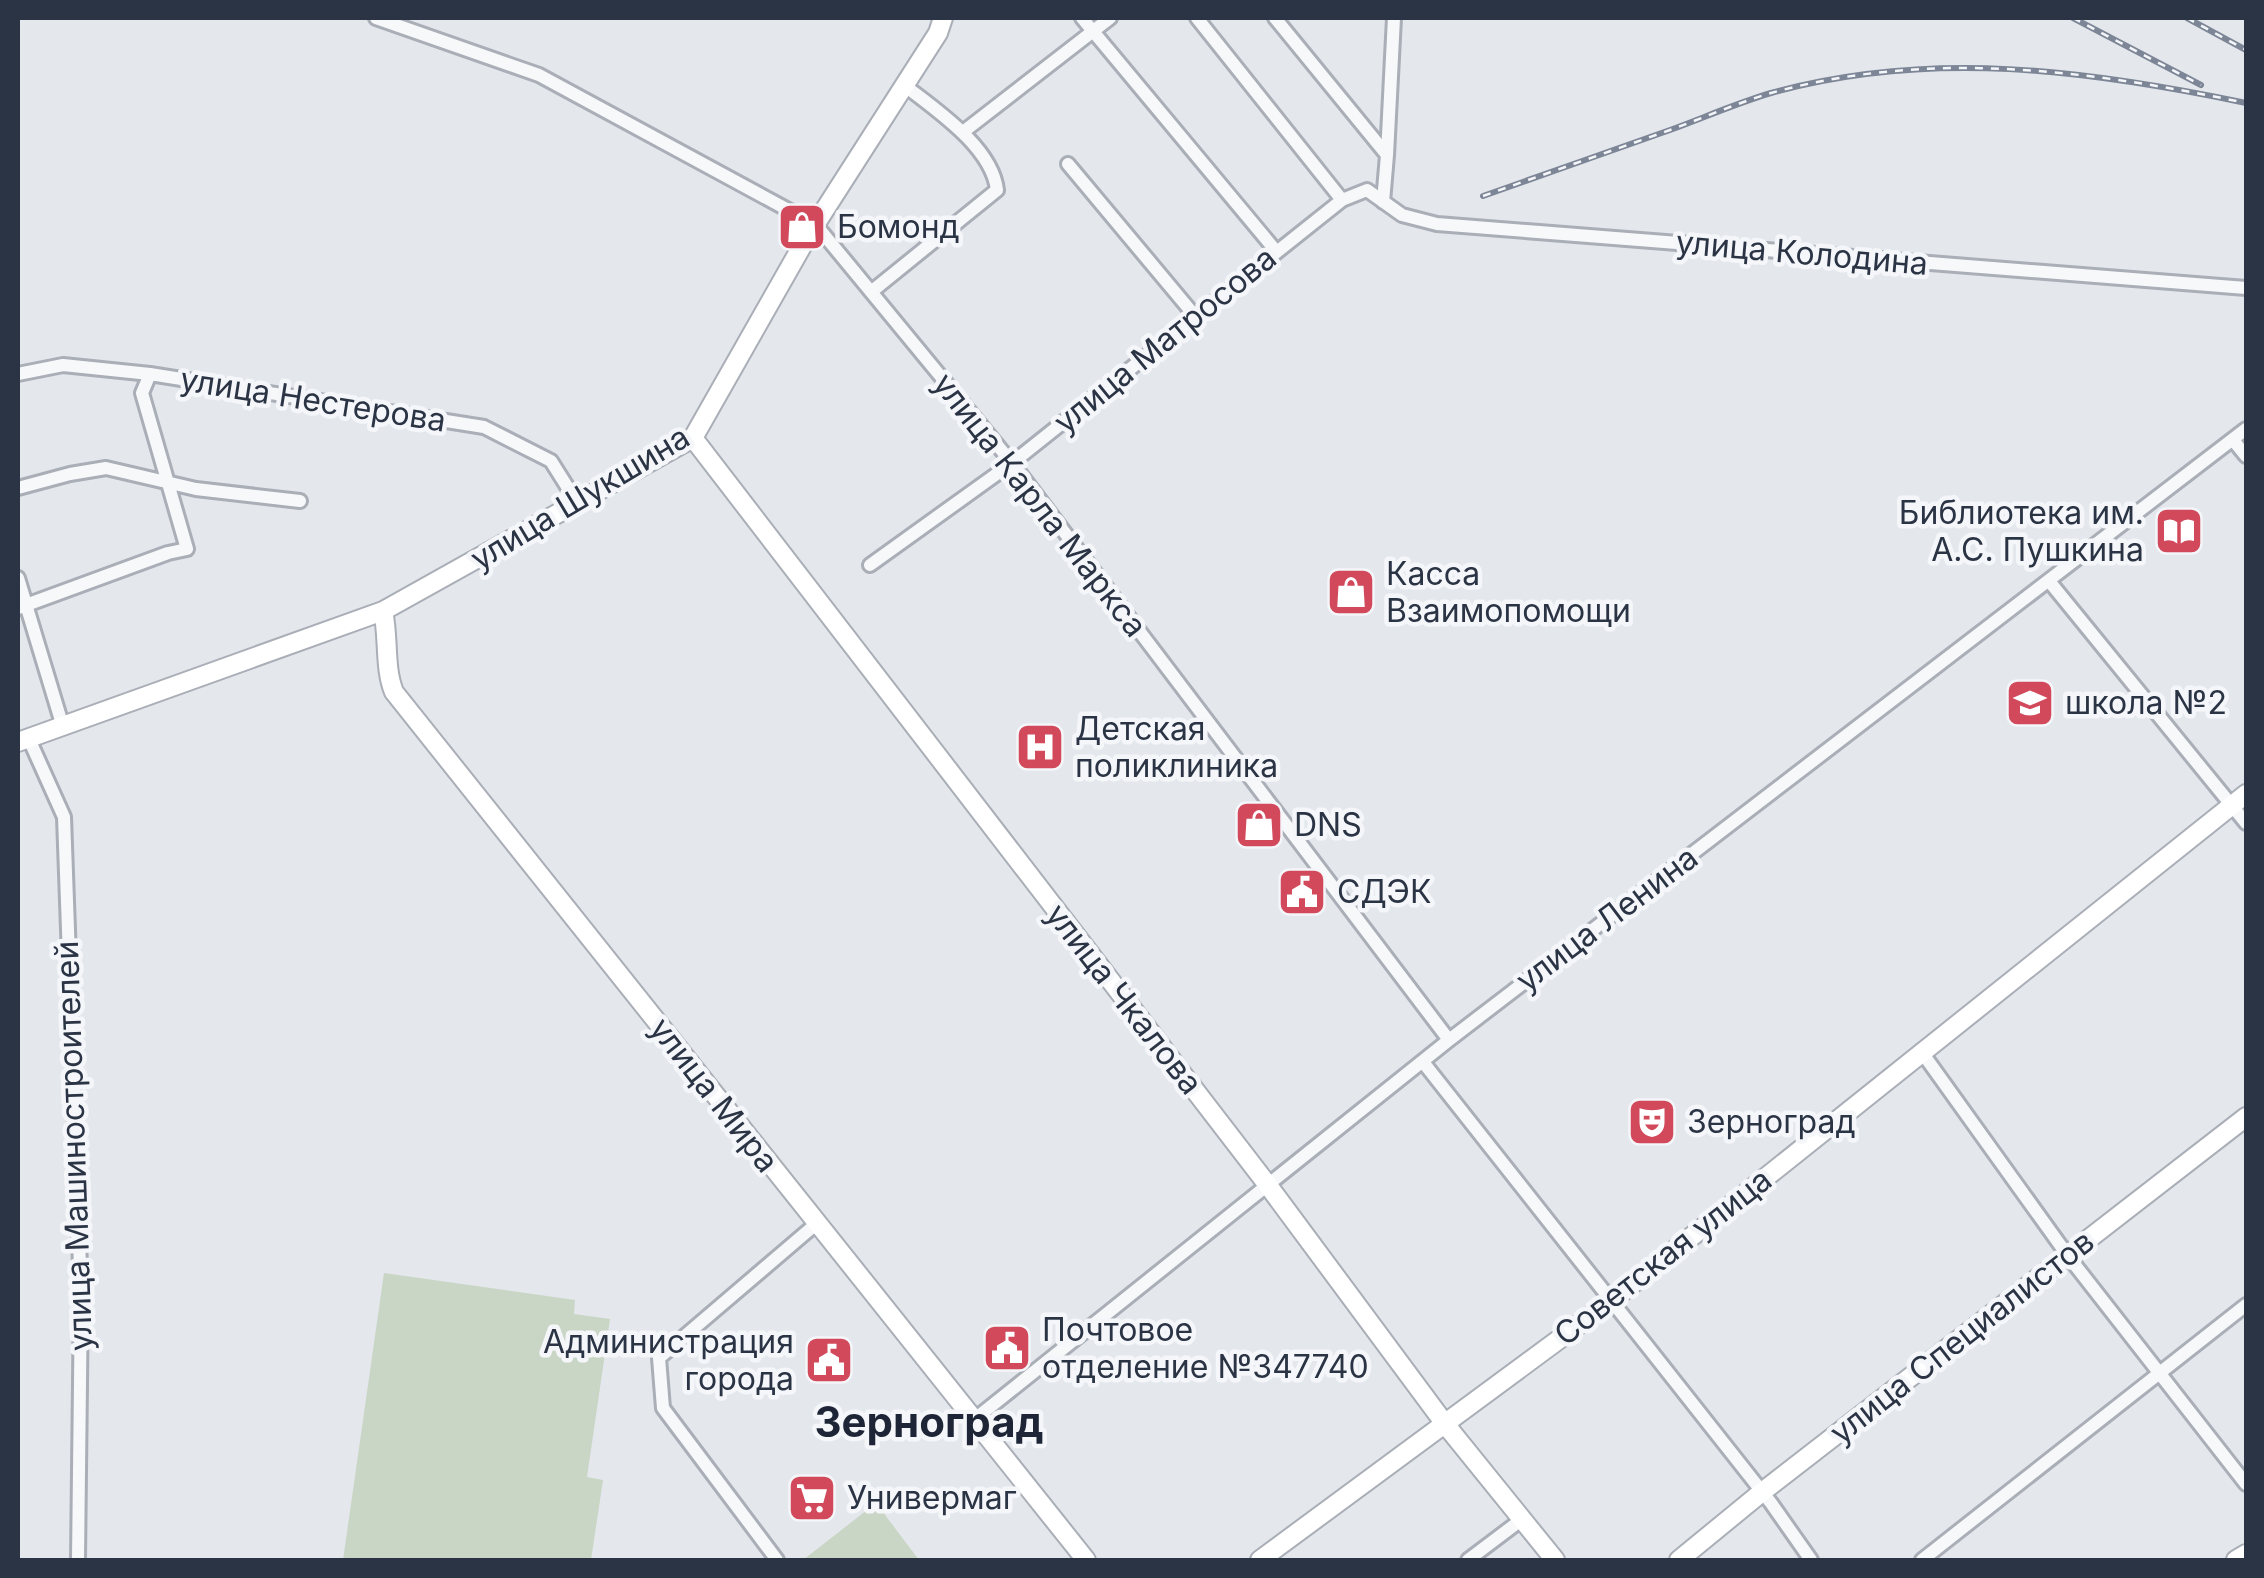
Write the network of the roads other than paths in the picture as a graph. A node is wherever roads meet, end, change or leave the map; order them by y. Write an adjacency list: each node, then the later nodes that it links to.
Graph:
1 (376, 18): 16 (street, улица Карла Маркса)
2 (943, 18): 9 (street, улица Шукшина)
3 (1082, 18): 8 (street)
4 (1110, 18): 8 (street)
5 (1197, 18): 14 (street)
6 (1276, 18): 11 (street)
7 (1394, 18): 11 (street)
8 (1092, 31): 10 (street); 17 (street)
9 (904, 85): 10 (street); 16 (street, улица Шукшина)
10 (963, 132): 19 (street)
11 (1388, 155): 15 (street)
12 (1068, 164): 20 (street)
13 (1366, 190): 14 (street, улица Матросова); 15 (street, улица Колодина)
14 (1342, 200): 17 (street, улица Матросова)
15 (1383, 202): 18 (street, улица Колодина)
16 (816, 225): 19 (street, улица Карла Маркса); 24 (street, улица Шукшина)
17 (1276, 251): 20 (street, улица Матросова)
18 (2246, 288)
19 (871, 292): 27 (street, улица Карла Маркса)
20 (1194, 316): 27 (street, улица Матросова)
21 (18, 374): 22 (street, улица Нестерова)
22 (150, 374): 28 (street); 31 (street, улица Нестерова)
23 (2246, 429): 25 (street, улица Ленина)
24 (693, 438): 31 (street, улица Шукшина); 45 (street, улица Чкалова)
25 (2233, 440): 26 (street); 34 (street, улица Ленина)
26 (2246, 456)
27 (1012, 463): 32 (street, улица Матросова); 41 (street, улица Карла Маркса)
28 (166, 482): 29 (street); 30 (street); 35 (street)
29 (18, 488)
30 (300, 501)
31 (578, 504): 36 (street, улица Шукшина)
32 (870, 565)
33 (18, 578): 35 (street)
34 (2049, 581): 39 (street); 41 (street, улица Ленина)
35 (22, 607): 37 (street)
36 (383, 611): 37 (street, улица Шукшина); 46 (street, улица Мира)
37 (63, 727): 38 (street, улица Шукшина)
38 (23, 741): 57 (street, улица Машиностроителей)
39 (2240, 800): 40 (street); 42 (street, Советская улица)
40 (2246, 823)
41 (1449, 1040): 43 (street, улица Ленина)
42 (1921, 1051): 47 (street); 48 (street, Советская улица)
43 (1423, 1062): 45 (street, улица Ленина); 48 (street)
44 (2246, 1117): 47 (street, улица Специалистов)
45 (1267, 1184): 51 (street, улица Ленина); 52 (street, улица Чкалова)
46 (816, 1224): 51 (street, улица Мира); 58 (street)
47 (2068, 1256): 50 (street); 54 (street, улица Специалистов)
48 (1610, 1301): 52 (street, Советская улица); 54 (street)
49 (2246, 1305): 50 (street)
50 (2159, 1374): 53 (street); 65 (street)
51 (974, 1419): 59 (street, улица Мира)
52 (1445, 1424): 55 (street, улица Чкалова); 60 (street, Советская улица)
53 (2246, 1484)
54 (1762, 1492): 63 (street, улица Специалистов); 64 (street)
55 (1521, 1520): 61 (street); 62 (street, улица Чкалова)
56 (2246, 1554): 66 (street)
57 (78, 1560)
58 (777, 1560)
59 (1086, 1560)
60 (1260, 1560)
61 (1468, 1560)
62 (1554, 1560)
63 (1679, 1560)
64 (1811, 1560)
65 (1922, 1560)
66 (2236, 1560)

